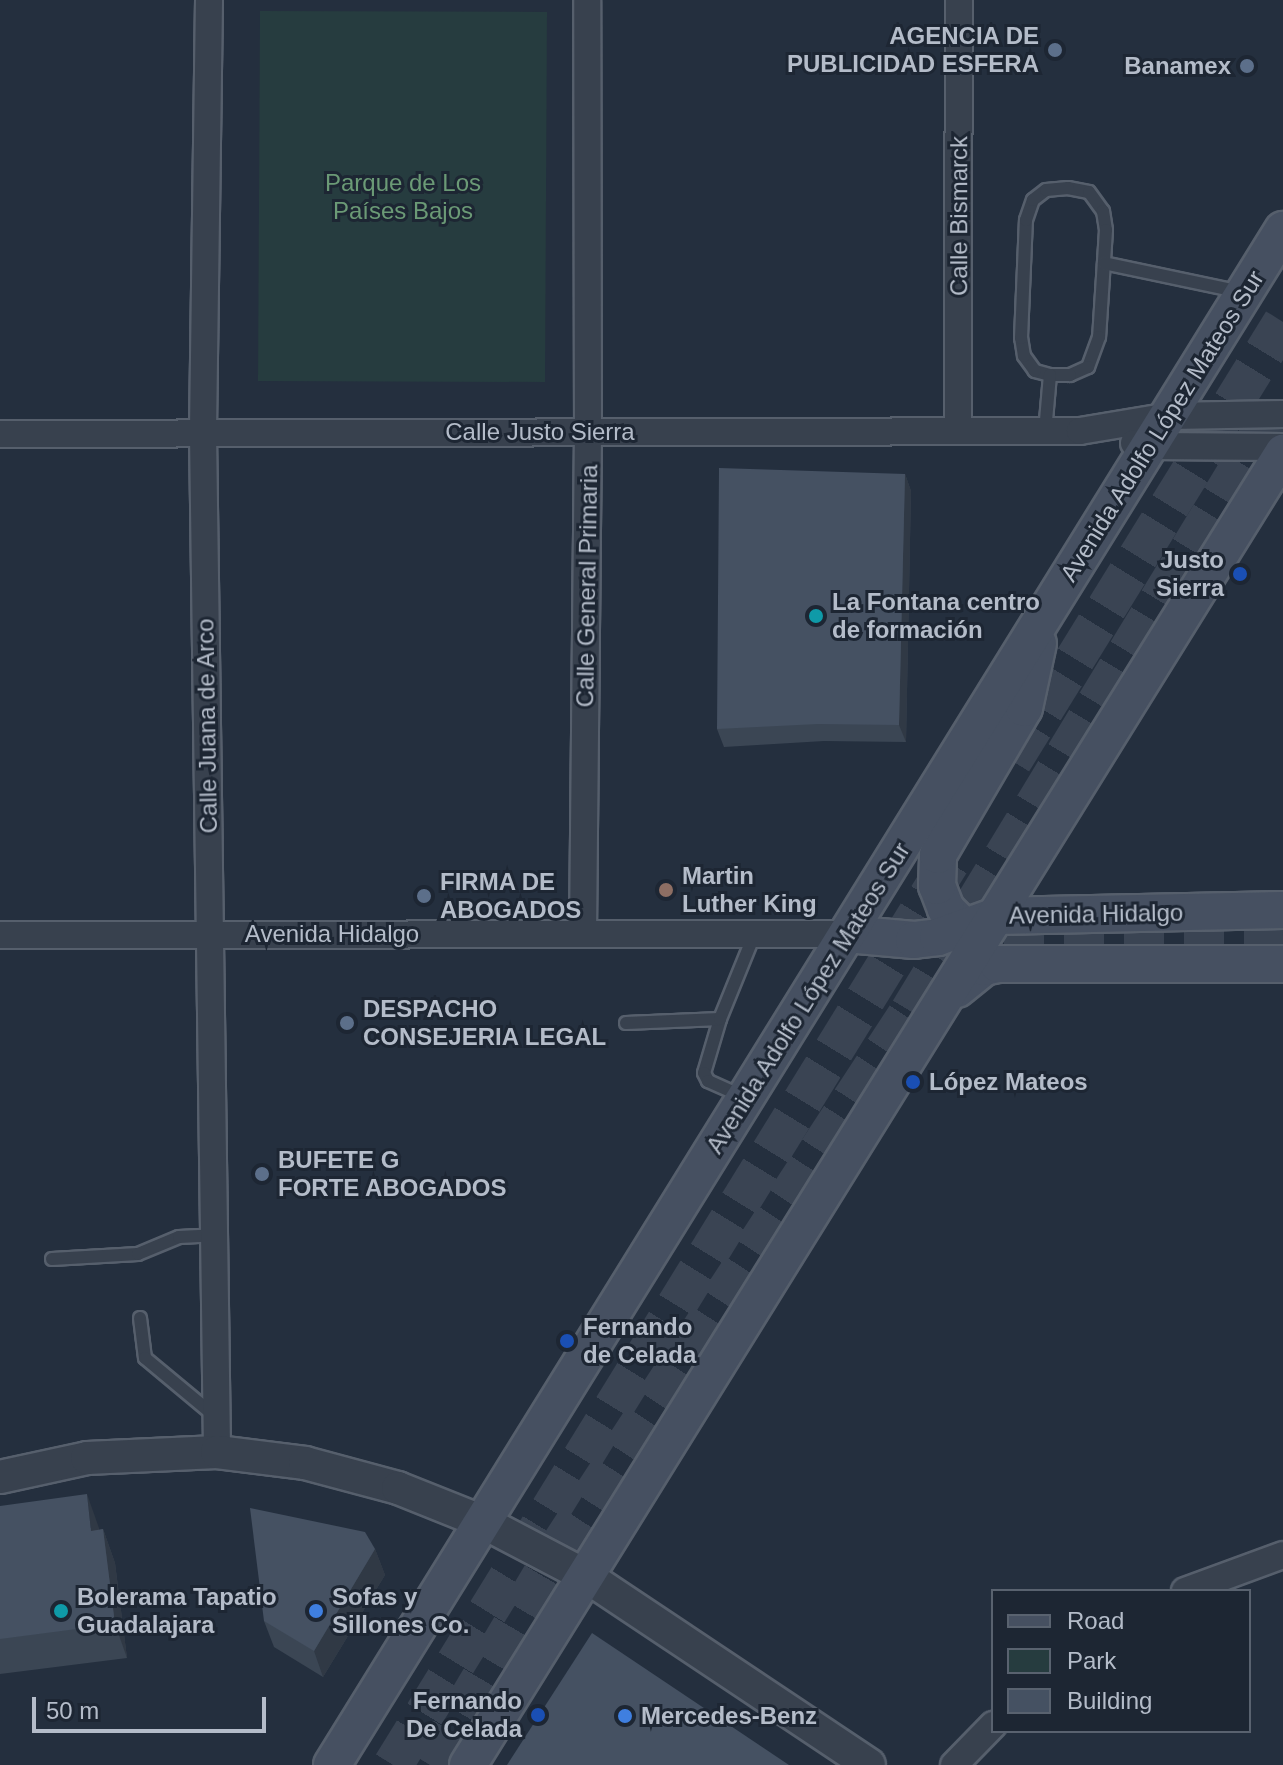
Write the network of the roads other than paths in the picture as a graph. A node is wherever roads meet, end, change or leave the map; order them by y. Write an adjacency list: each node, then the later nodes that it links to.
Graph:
1 (209, 0): 14 (street, Calle Juana de Arco)
2 (587, 0): 12 (street, Calle General Primaria)
3 (959, 0): 10 (street, Calle Bismarck)
4 (1283, 230): 6 (main road, Avenida Adolfo López Mateos Sur)
5 (1104, 263): 6 (lane); 7 (lane); 7 (lane)
6 (1245, 292): 9 (main road, Avenida Adolfo López Mateos Sur)
7 (1050, 375): 13 (lane)
8 (1283, 414): 9 (street, Calle Justo Sierra)
9 (1170, 416): 11 (street, Calle Justo Sierra); 16 (main road, Avenida Adolfo López Mateos Sur)
10 (958, 431): 12 (street, Calle Justo Sierra); 13 (street, Calle Justo Sierra)
11 (1080, 431): 13 (street, Calle Justo Sierra); 16 (street, Calle Justo Sierra)
12 (588, 432): 14 (street, Calle Justo Sierra); 21 (street, Calle General Primaria)
13 (1045, 432)
14 (203, 433): 15 (street, Calle Justo Sierra); 23 (street, Calle Juana de Arco)
15 (0, 434)
16 (1150, 446): 17 (street, Calle Justo Sierra); 18 (main road, Avenida Adolfo López Mateos Sur)
17 (1283, 450): 20 (main road)
18 (1043, 618): 20 (main road); 24 (main road, Avenida Adolfo López Mateos Sur)
19 (1283, 910): 20 (main road, Avenida Hidalgo)
20 (980, 922): 24 (main road, Avenida Hidalgo); 27 (main road)
21 (583, 933): 22 (street, Avenida Hidalgo); 23 (street, Avenida Hidalgo)
22 (755, 933): 24 (street, Avenida Hidalgo); 28 (lane)
23 (210, 934): 25 (street, Avenida Hidalgo); 31 (street, Calle Juana de Arco)
24 (847, 934): 30 (main road, Avenida Adolfo López Mateos Sur)
25 (0, 935)
26 (1283, 964): 27 (main road, Avenida Hidalgo)
27 (944, 1000): 39 (main road)
28 (720, 1019): 29 (lane); 30 (lane)
29 (626, 1023)
30 (746, 1098): 37 (main road, Avenida Adolfo López Mateos Sur)
31 (214, 1235): 32 (lane); 34 (street, Calle Juana de Arco)
32 (52, 1259)
33 (140, 1318): 34 (lane)
34 (217, 1417): 35 (street, Calle Juana de Arco)
35 (217, 1452): 36 (street); 37 (street)
36 (0, 1477)
37 (483, 1522): 39 (street); 42 (main road, Avenida Adolfo López Mateos Sur)
38 (1283, 1555): 40 (street)
39 (586, 1576): 43 (main road); 44 (street)
40 (1190, 1589)
41 (991, 1727): 45 (street)
42 (332, 1765)
43 (468, 1765)
44 (869, 1765)
45 (954, 1765)

